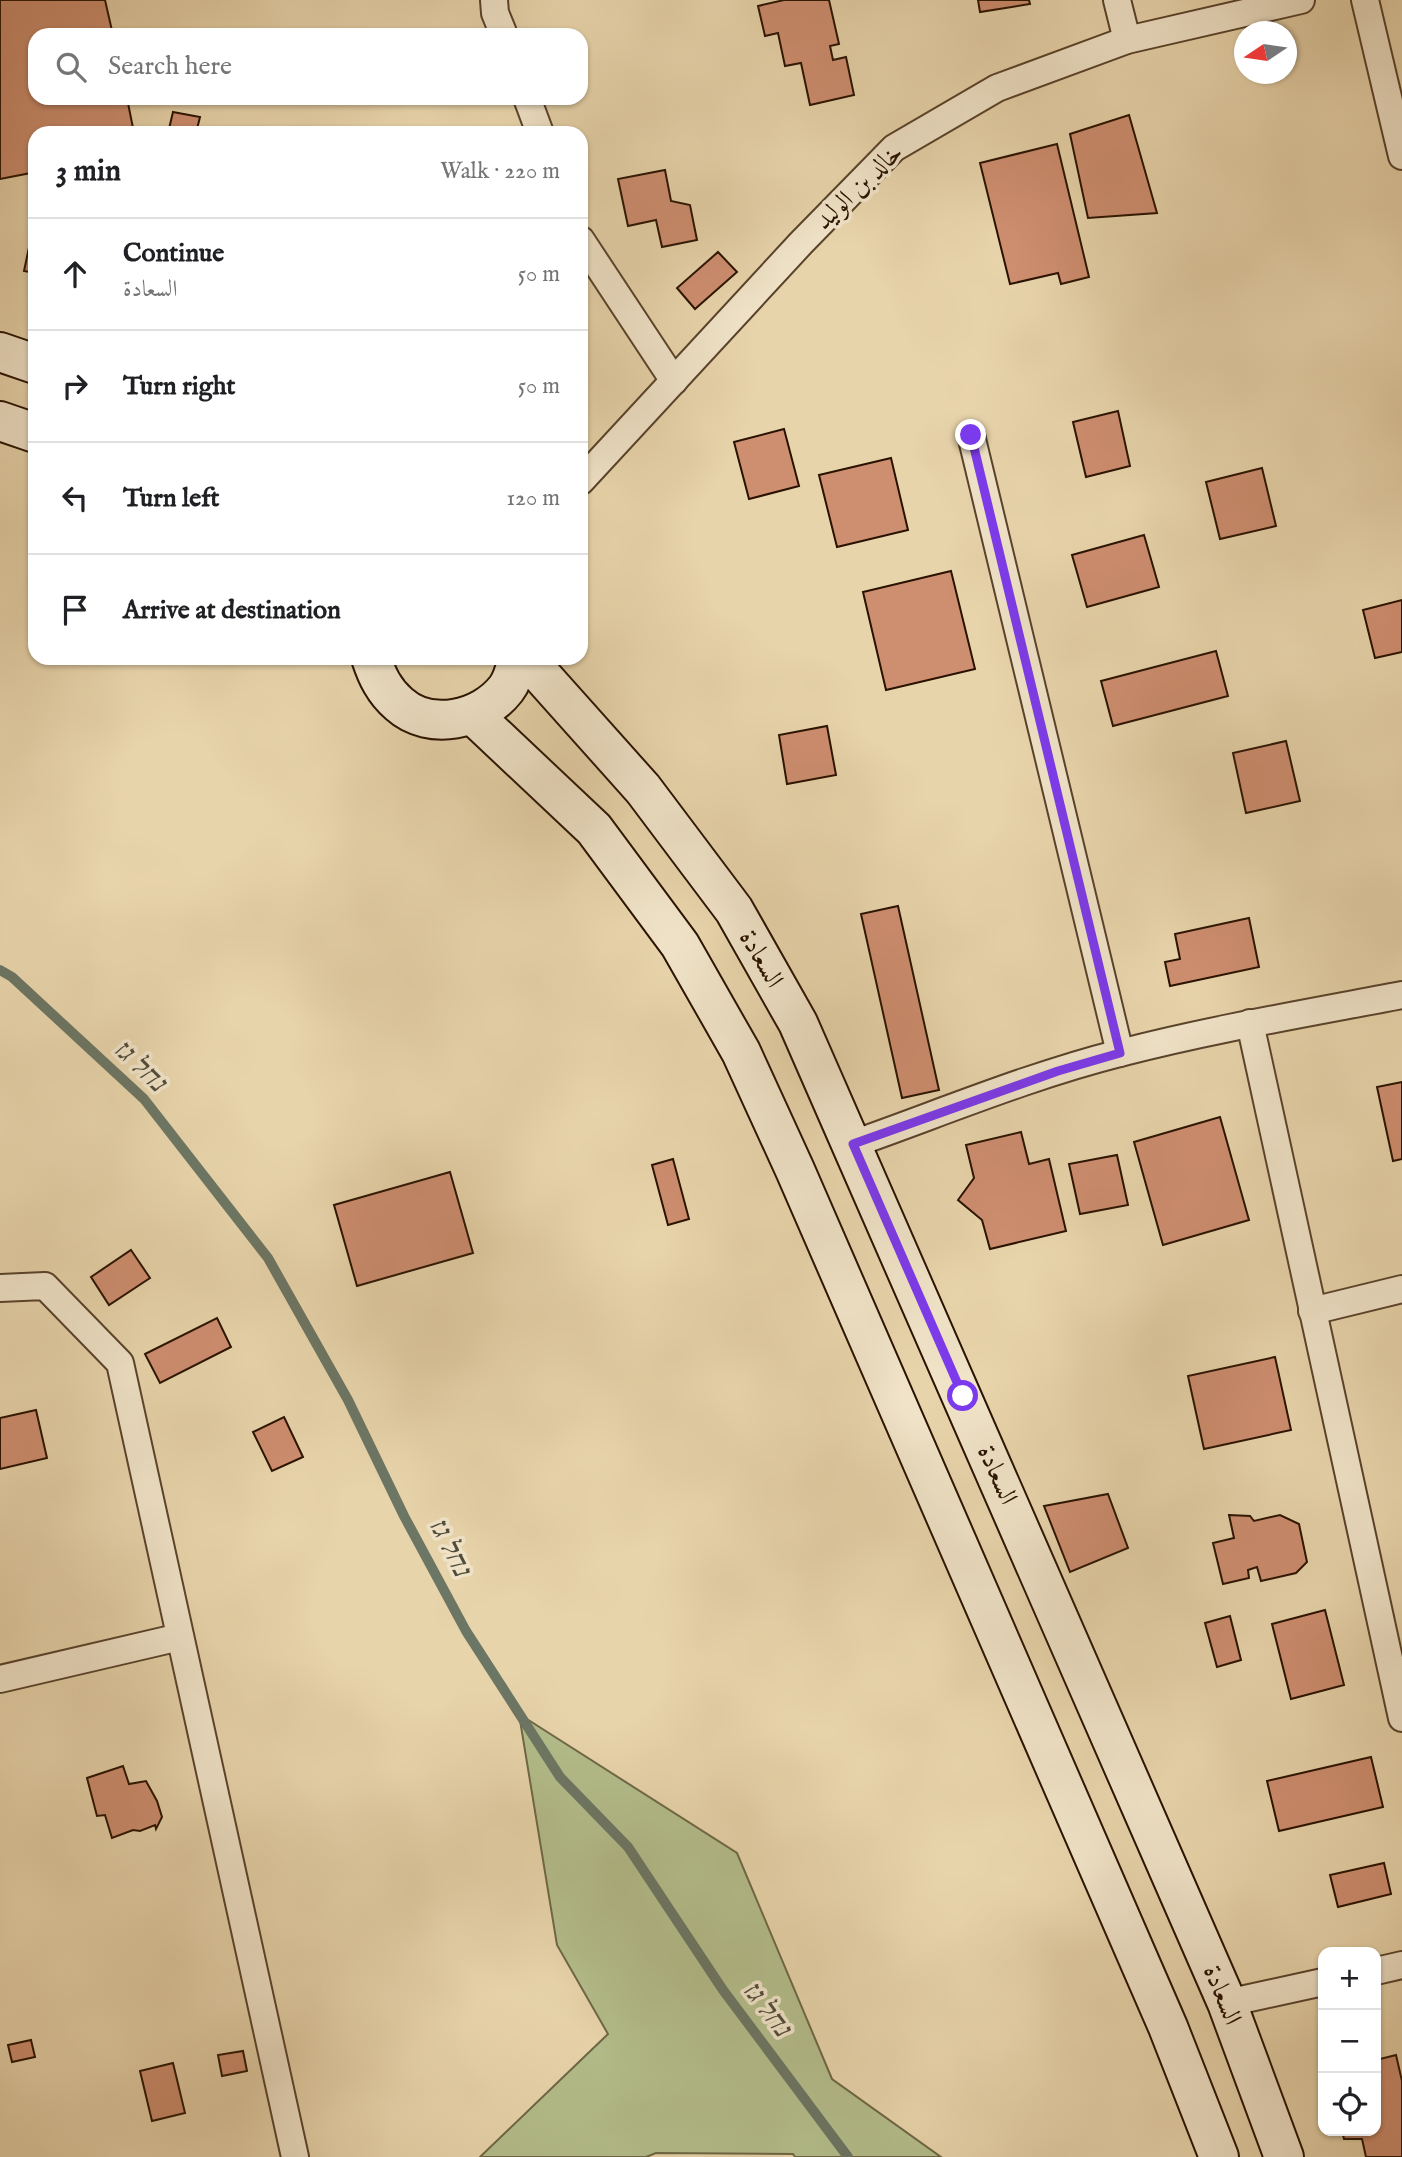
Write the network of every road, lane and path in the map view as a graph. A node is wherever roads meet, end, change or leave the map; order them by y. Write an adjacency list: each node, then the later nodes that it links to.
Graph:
1 (494, 0): 5 (street)
2 (1117, 0): 6 (street)
3 (1301, 0): 6 (street, خالد بن الوليد)
4 (1365, 0): 9 (street)
5 (501, 28)
6 (1126, 40): 13 (street, خالد بن الوليد)
7 (530, 105): 8 (street)
8 (538, 126)
9 (1402, 156)
10 (588, 251): 13 (street)
11 (0, 352): 12 (street)
12 (28, 362)
13 (674, 381): 17 (street, خالد بن الوليد)
14 (0, 421): 15 (street)
15 (28, 431)
16 (971, 435): 24 (street)
17 (588, 473)
18 (373, 665): 21 (street)
19 (516, 665): 21 (street)
20 (532, 665): 25 (street, السعادة)
21 (473, 715): 37 (street)
22 (1402, 995): 23 (street)
23 (1250, 1023): 24 (street); 28 (street)
24 (1120, 1053): 25 (street)
25 (853, 1144): 35 (street, السعادة)
26 (0, 1288): 29 (street)
27 (1402, 1289): 28 (street)
28 (1312, 1311): 31 (street)
29 (180, 1637): 30 (street); 36 (street)
30 (0, 1679)
31 (1402, 1718)
32 (1402, 1965): 33 (street)
33 (1381, 1970)
34 (1318, 1983): 35 (street)
35 (1227, 2003): 38 (street, السعادة)
36 (295, 2157)
37 (1219, 2157)
38 (1284, 2157)

